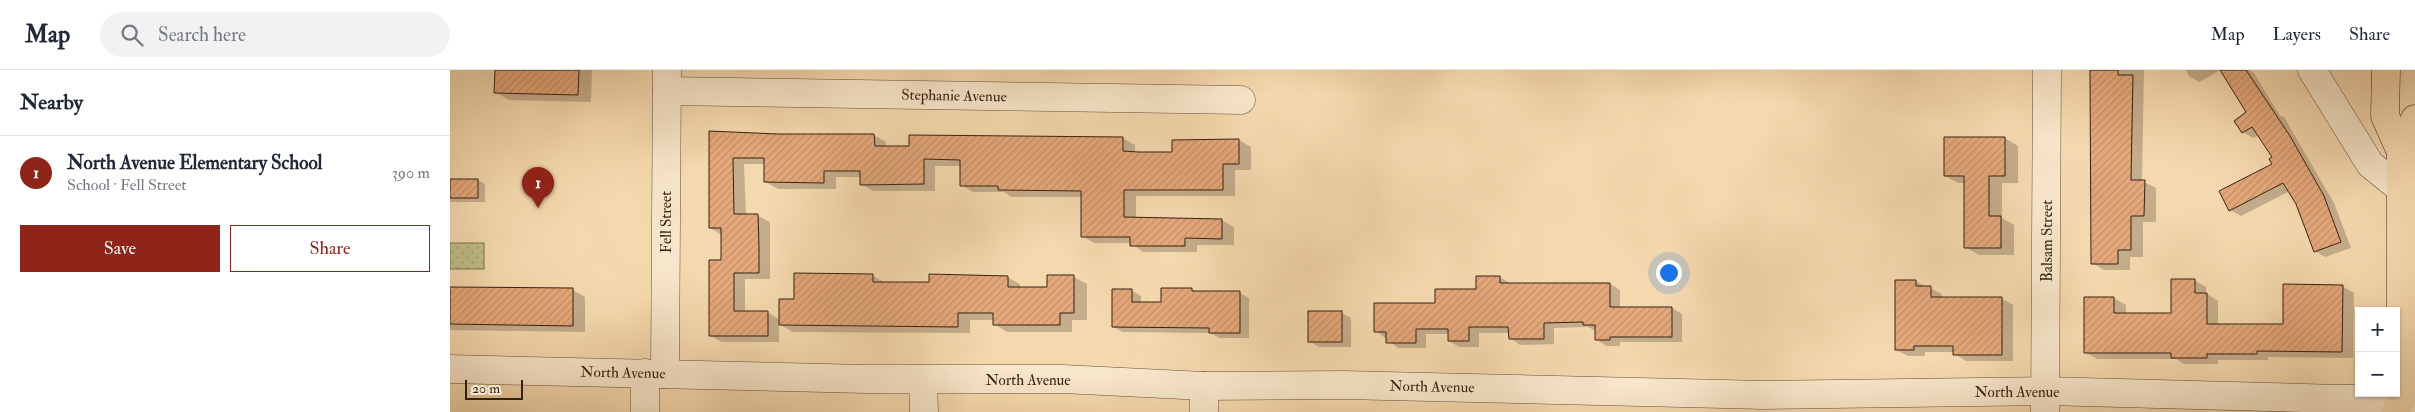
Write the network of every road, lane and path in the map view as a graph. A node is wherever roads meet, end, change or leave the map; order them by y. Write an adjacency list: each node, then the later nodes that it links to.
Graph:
1 (2047, 70): 16 (street, Balsam Street)
2 (2312, 70): 8 (street)
3 (2386, 70): 6 (main road)
4 (667, 81): 5 (street, Stephanie Avenue); 12 (street, Fell Street)
5 (1241, 100)
6 (2385, 116): 8 (street); 9 (main road)
7 (2415, 120): 9 (main road)
8 (2350, 132): 10 (street)
9 (2401, 152): 10 (main road)
10 (2409, 190): 18 (main road)
11 (450, 369): 12 (street, North Avenue)
12 (655, 374): 13 (street, North Avenue); 19 (street, Fell Street)
13 (923, 380): 14 (street, North Avenue); 20 (street)
14 (1204, 399): 15 (street, North Avenue)
15 (1483, 400): 17 (street, North Avenue)
16 (2046, 402): 17 (street, North Avenue); 18 (street, North Avenue)
17 (1765, 404)
18 (2404, 405)
19 (645, 412)
20 (924, 412)

